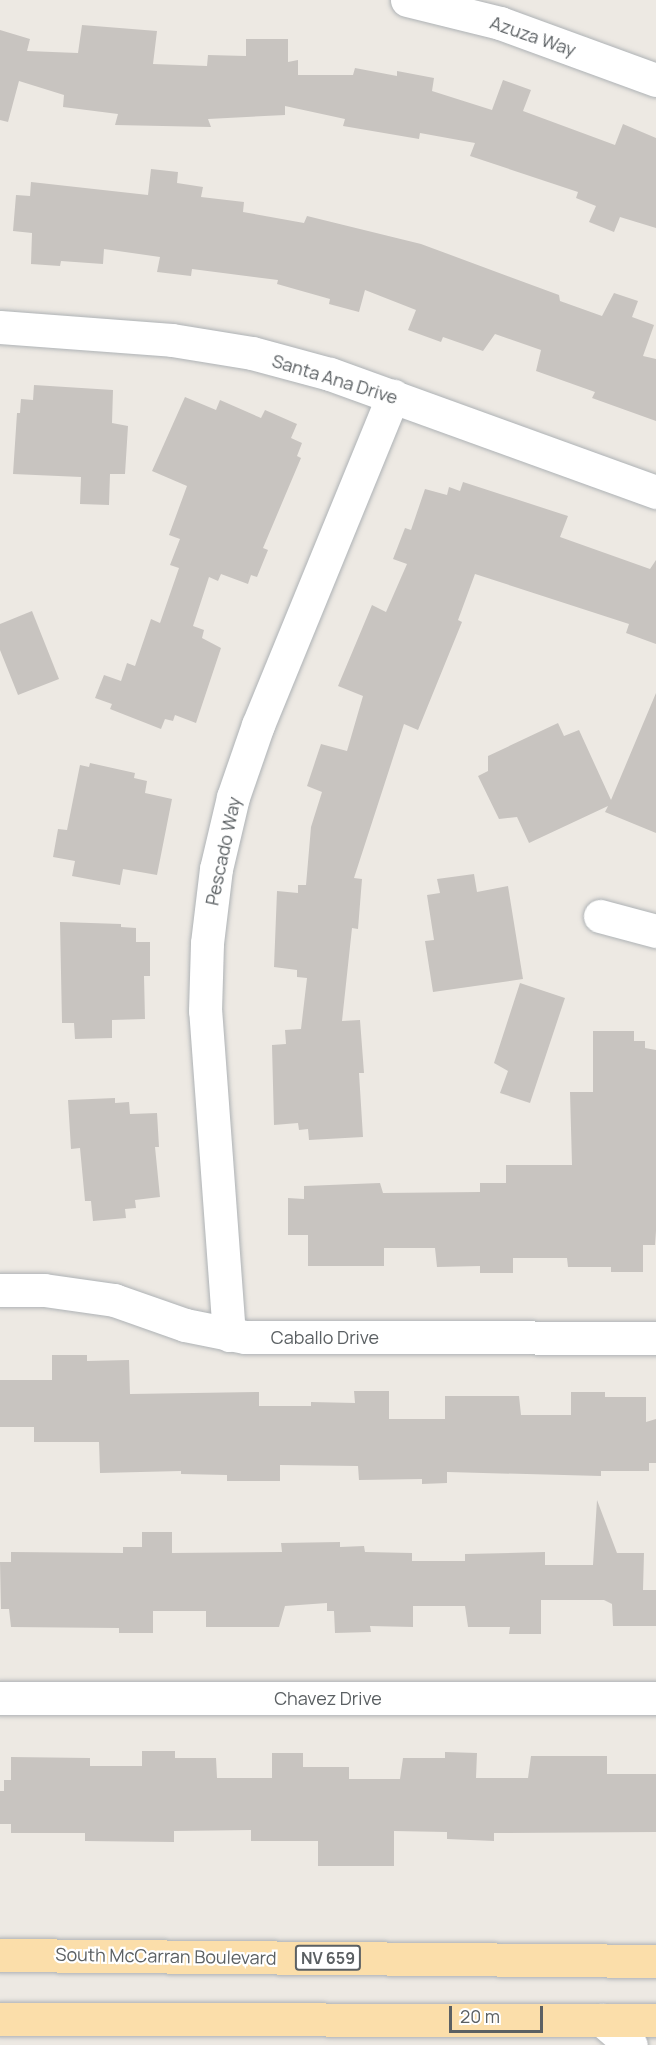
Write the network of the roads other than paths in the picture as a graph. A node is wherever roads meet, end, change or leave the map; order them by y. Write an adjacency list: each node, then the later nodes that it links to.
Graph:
1 (407, 0): 2 (street, Azuza Way)
2 (656, 80)
3 (0, 327): 4 (street, Santa Ana Drive)
4 (393, 396): 5 (street, Santa Ana Drive); 9 (street, Pescado Way)
5 (656, 492)
6 (600, 916): 7 (street)
7 (656, 931)
8 (0, 1290): 9 (street, Caballo Drive)
9 (229, 1335): 10 (street, Caballo Drive)
10 (656, 1338)
11 (0, 1698): 12 (street, Chavez Drive)
12 (656, 1698)
13 (0, 1955): 14 (main road, South McCarran Boulevard / NV 659)
14 (656, 1961)
15 (0, 2019): 16 (main road)
16 (602, 2020): 17 (main road); 18 (street)
17 (656, 2020)
18 (631, 2045)

